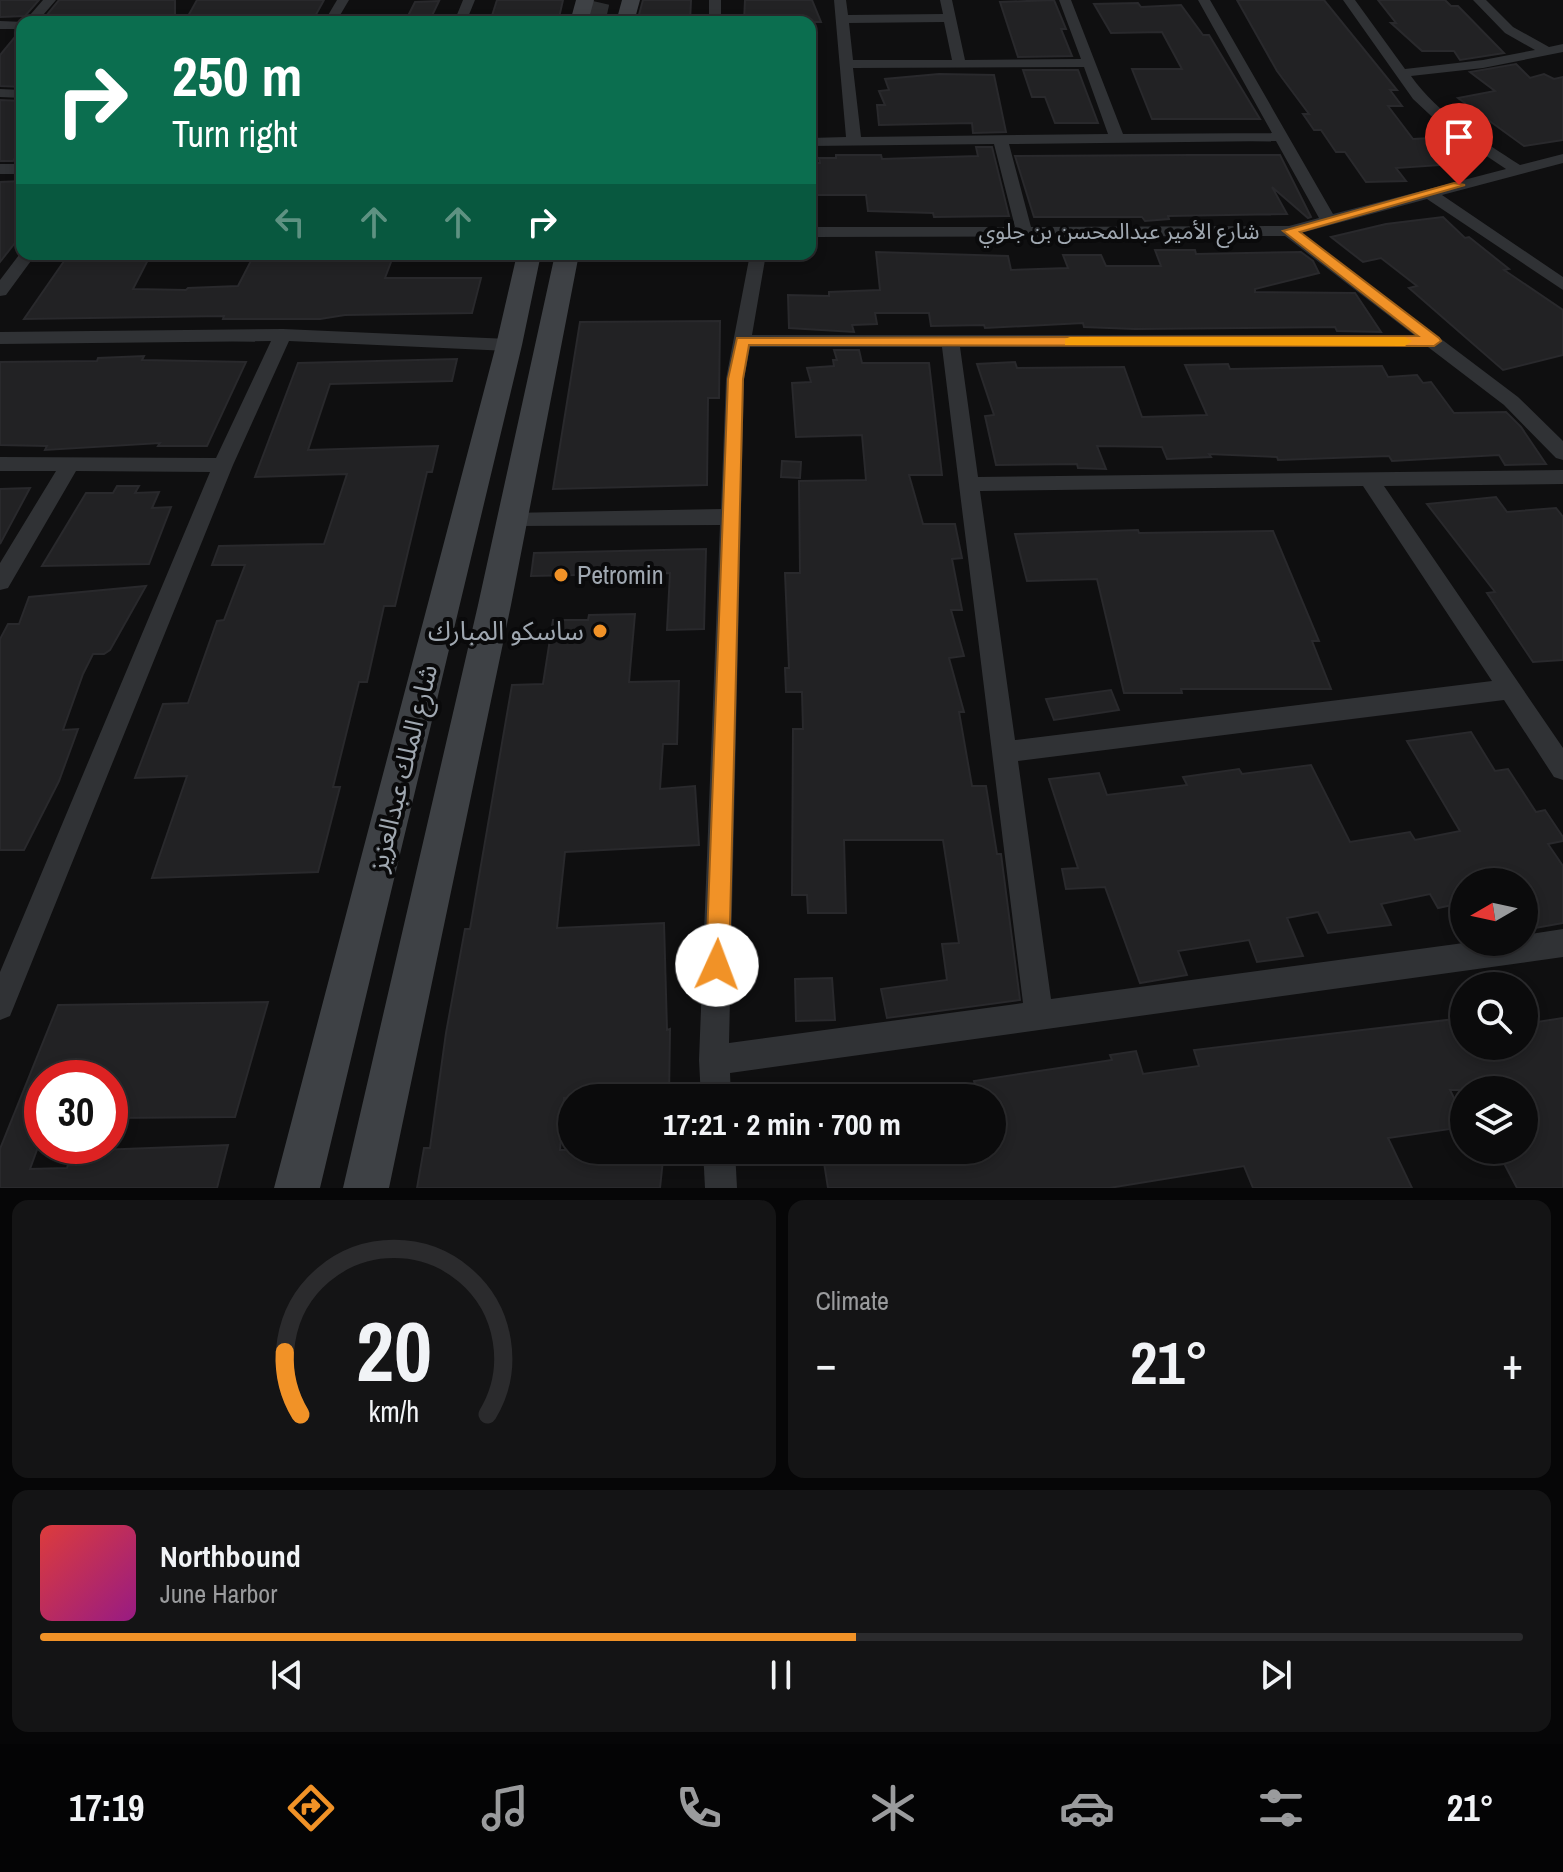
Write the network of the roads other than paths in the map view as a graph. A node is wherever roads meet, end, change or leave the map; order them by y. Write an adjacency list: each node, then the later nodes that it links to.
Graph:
1 (50, 0): 8 (street)
2 (840, 0): 10 (street)
3 (946, 0): 9 (street)
4 (1065, 0): 16 (street)
5 (1204, 0): 19 (street)
6 (1349, 0): 18 (street)
7 (1479, 0): 14 (street)
8 (35, 16)
9 (949, 18): 10 (street); 15 (street)
10 (844, 19): 17 (street)
11 (11, 25): 12 (street)
12 (0, 37)
13 (1563, 48): 14 (street)
14 (1547, 51): 18 (street)
15 (959, 63): 16 (street); 17 (street)
16 (1088, 63): 20 (street)
17 (848, 64): 22 (street)
18 (1403, 73): 25 (street)
19 (1280, 137): 20 (street); 27 (street)
20 (1117, 138): 21 (street)
21 (1000, 139): 22 (street); 28 (street)
22 (854, 141): 23 (street)
23 (816, 142)
24 (1563, 158): 25 (street, شارع الأمير عبدالمحسن بن جلوي)
25 (1518, 170): 26 (street, شارع الأمير عبدالمحسن بن جلوي)
26 (1429, 193): 27 (street, شارع الأمير عبدالمحسن بن جلوي); 35 (street)
27 (1328, 220): 29 (street, شارع الأمير عبدالمحسن بن جلوي)
28 (1024, 231): 29 (street, شارع الأمير عبدالمحسن بن جلوي); 30 (street, شارع الأمير عبدالمحسن بن جلوي)
29 (1289, 231): 40 (street)
30 (816, 232)
31 (23, 260): 36 (street)
32 (528, 260): 42 (street, شارع الملك عبدالعزيز)
33 (566, 260): 51 (street, شارع الملك عبدالعزيز)
34 (757, 260): 39 (street)
35 (1563, 285)
36 (0, 291)
37 (283, 335): 38 (street); 42 (street); 46 (street)
38 (0, 338)
39 (742, 341): 41 (street); 50 (street)
40 (1434, 341): 41 (street); 43 (street)
41 (950, 342): 49 (street)
42 (509, 345): 62 (street, شارع الملك عبدالعزيز)
43 (1563, 453)
44 (0, 464): 45 (street)
45 (70, 464): 46 (street); 52 (street)
46 (223, 465): 57 (street)
47 (1563, 477): 48 (street)
48 (1369, 479): 49 (street); 53 (street)
49 (969, 484): 54 (street)
50 (731, 517): 51 (street); 59 (street)
51 (515, 518): 63 (street, شارع الملك عبدالعزيز)
52 (0, 582)
53 (1510, 689): 54 (street); 55 (street)
54 (1004, 752): 58 (street)
55 (1563, 769)
56 (1563, 943): 58 (street)
57 (0, 1006)
58 (1039, 1016): 59 (street)
59 (714, 1060): 60 (street)
60 (715, 1084)
61 (720, 1164): 64 (street)
62 (297, 1188)
63 (366, 1188)
64 (721, 1188)

